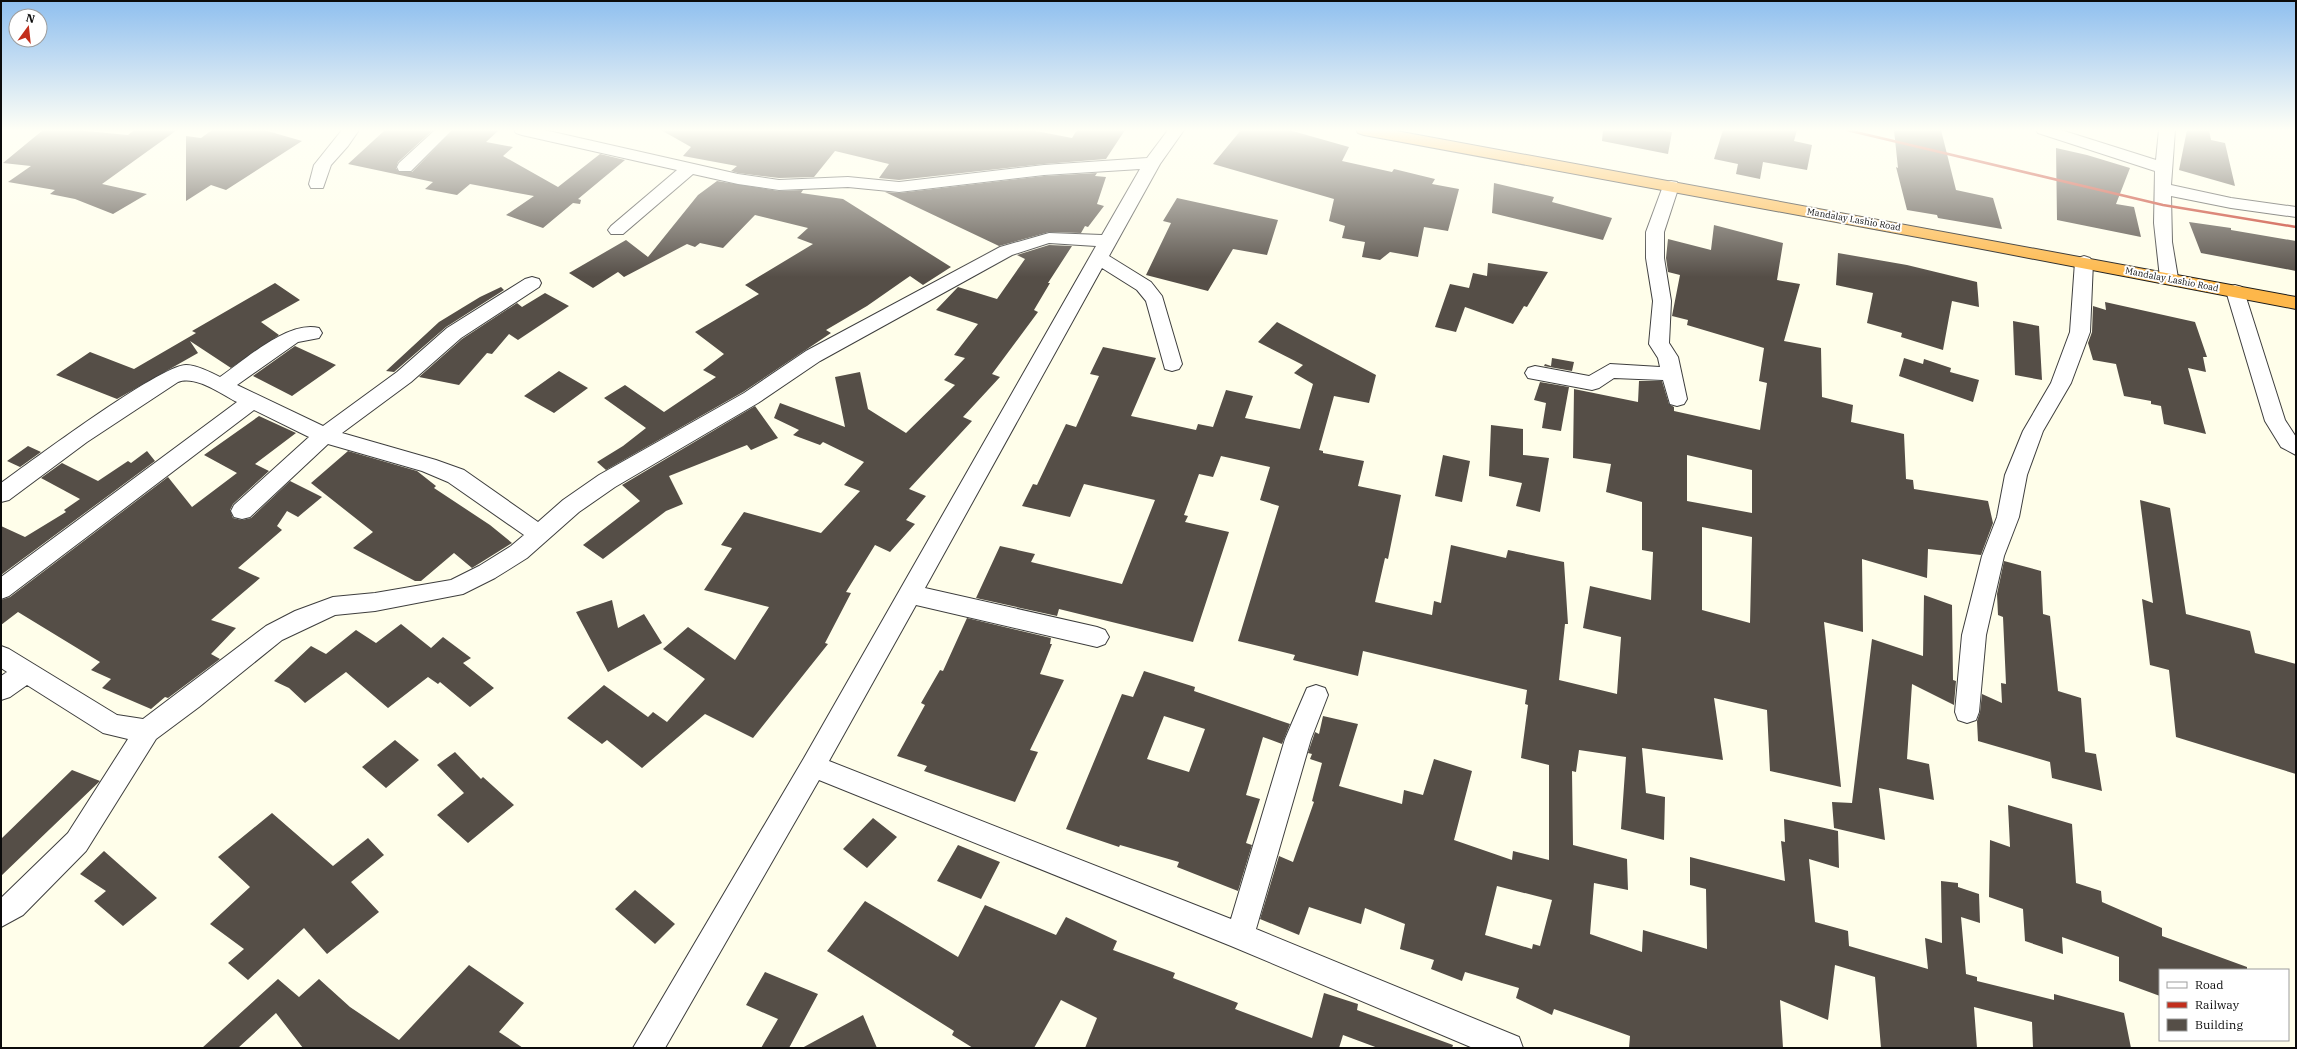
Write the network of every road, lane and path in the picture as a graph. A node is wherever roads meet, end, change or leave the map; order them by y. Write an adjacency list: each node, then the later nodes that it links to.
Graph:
1 (317, 179): 8 (street)
2 (677, 179): 12 (street)
3 (741, 179): 4 (street)
4 (968, 179)
5 (1143, 179): 13 (street)
6 (1632, 179): 9 (highway, Mandalay Lashio Road)
7 (2164, 179): 10 (street)
8 (317, 184)
9 (1671, 186): 14 (highway, Mandalay Lashio Road); 22 (street)
10 (2164, 189): 11 (street); 15 (street)
11 (2296, 212)
12 (617, 230)
13 (1104, 250): 20 (street); 30 (street); 32 (street)
14 (2084, 262): 15 (highway, Mandalay Lashio Road); 38 (street)
15 (2169, 278): 17 (highway, Mandalay Lashio Road)
16 (532, 283): 26 (street)
17 (2235, 291): 18 (highway, Mandalay Lashio Road); 27 (street)
18 (2296, 303)
19 (312, 333): 23 (street)
20 (1172, 364)
21 (1535, 373): 22 (street)
22 (1672, 374): 24 (street)
23 (221, 386): 25 (street); 28 (street)
24 (1676, 399)
25 (253, 401): 26 (street); 31 (street)
26 (324, 435): 29 (street); 30 (street)
27 (2296, 447)
28 (1, 494)
29 (242, 512)
30 (539, 534): 39 (street)
31 (1, 590)
32 (910, 594): 33 (street); 40 (street)
33 (1097, 637)
34 (1, 656): 35 (street)
35 (26, 672): 36 (street); 39 (street)
36 (1, 690)
37 (1316, 695): 42 (street)
38 (1967, 712)
39 (147, 731): 41 (street)
40 (813, 766): 42 (street); 43 (street)
41 (1, 914)
42 (1240, 936): 44 (street)
43 (648, 1048)
44 (1508, 1048)

